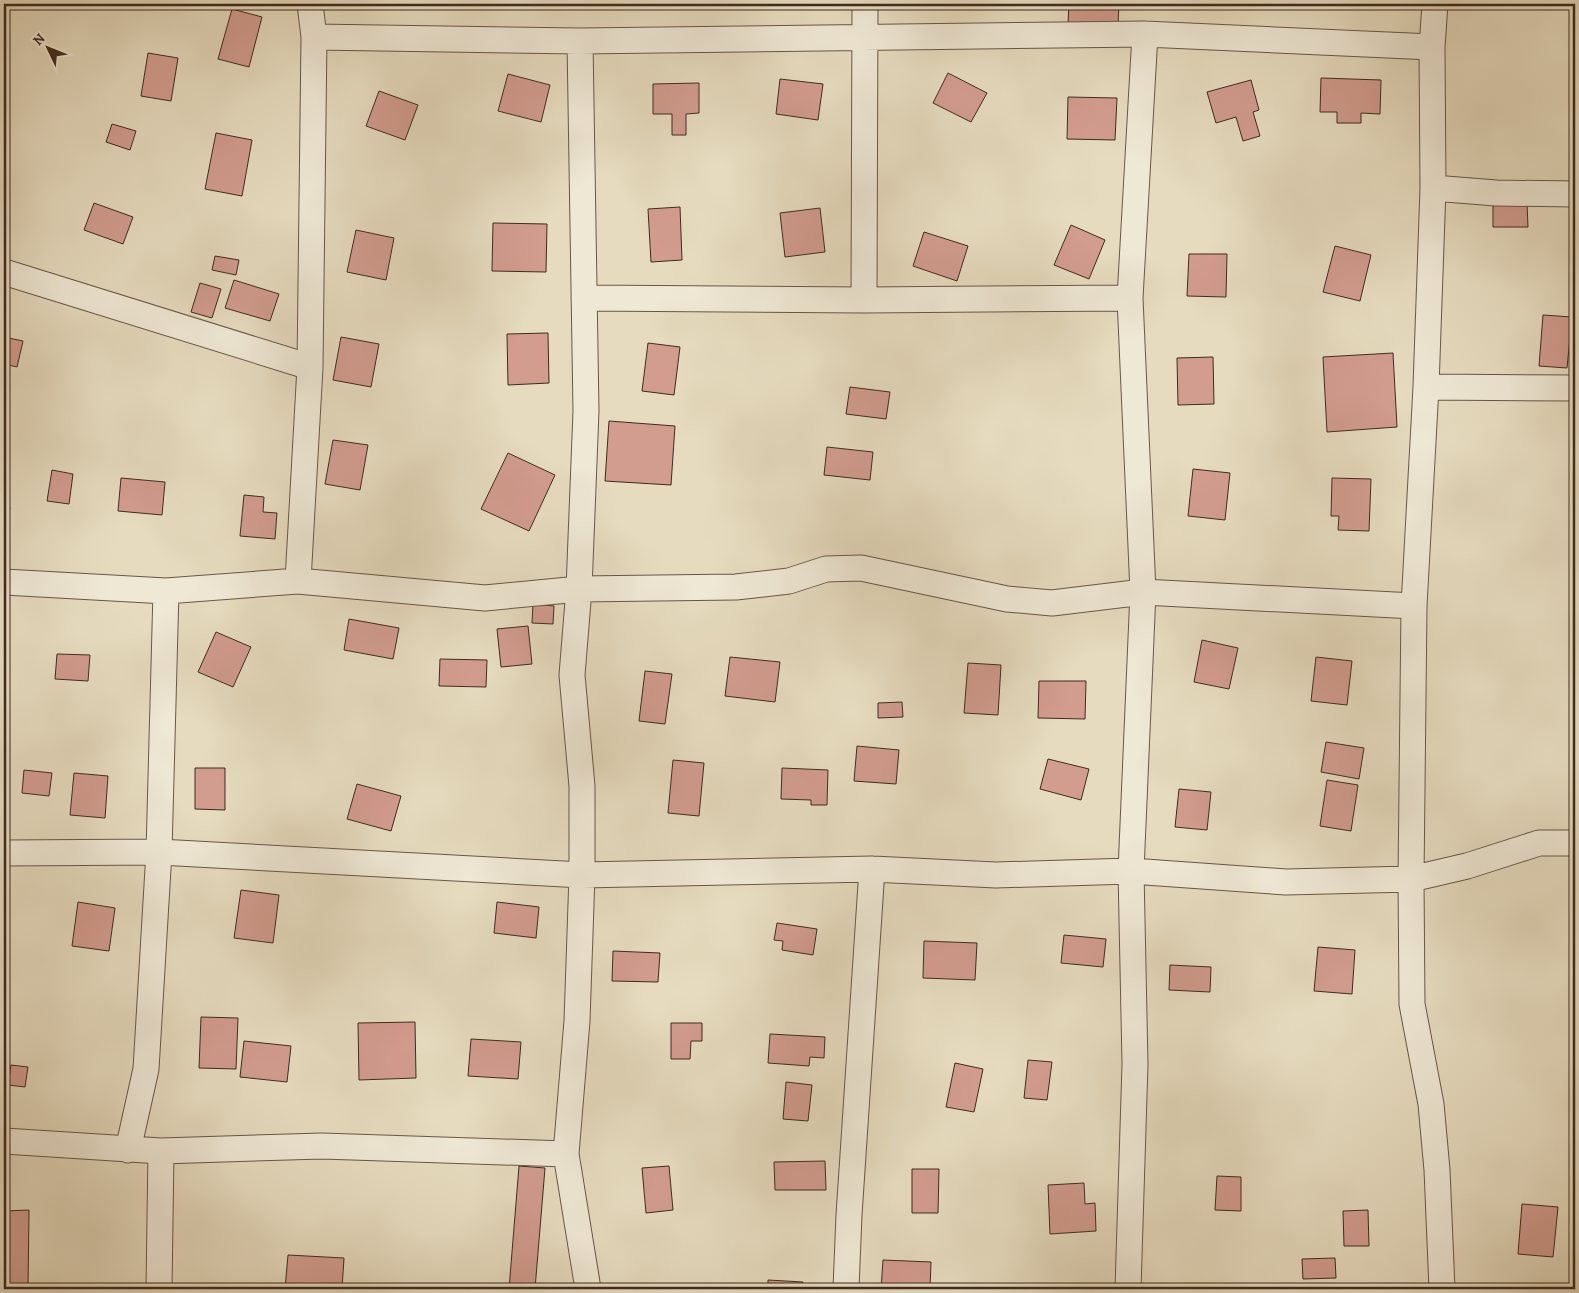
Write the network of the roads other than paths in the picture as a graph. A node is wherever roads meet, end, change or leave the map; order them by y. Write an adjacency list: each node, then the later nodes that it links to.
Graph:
1 (310, 4): 5 (street)
2 (865, 4): 6 (street)
3 (1435, 4): 8 (street)
4 (1145, 34): 6 (street); 8 (street); 13 (street)
5 (314, 37): 7 (street); 15 (street)
6 (865, 38): 7 (street); 14 (street)
7 (580, 41): 12 (street)
8 (1432, 47): 9 (street)
9 (1433, 188): 10 (street); 16 (street)
10 (1575, 194)
11 (4, 272): 15 (street)
12 (584, 298): 14 (street); 20 (street)
13 (1130, 298): 14 (street); 22 (street)
14 (864, 300)
15 (310, 367): 18 (street)
16 (1426, 387): 17 (street); 23 (street)
17 (1575, 388)
18 (298, 581): 20 (street); 21 (street)
19 (4, 582): 21 (street)
20 (580, 589): 22 (street); 29 (street)
21 (166, 591): 25 (street)
22 (1143, 592): 23 (street); 28 (street)
23 (1414, 606): 30 (street)
24 (1575, 843): 30 (street)
25 (159, 852): 26 (street); 29 (street); 32 (street)
26 (4, 853)
27 (872, 869): 28 (street); 29 (street); 37 (street)
28 (1131, 871): 30 (street); 38 (street)
29 (582, 875): 34 (street)
30 (1411, 879): 39 (street)
31 (4, 1142): 32 (street)
32 (128, 1150): 33 (street)
33 (161, 1151): 34 (street); 35 (street)
34 (566, 1154): 36 (street)
35 (159, 1289)
36 (588, 1289)
37 (846, 1289)
38 (1128, 1289)
39 (1442, 1289)

